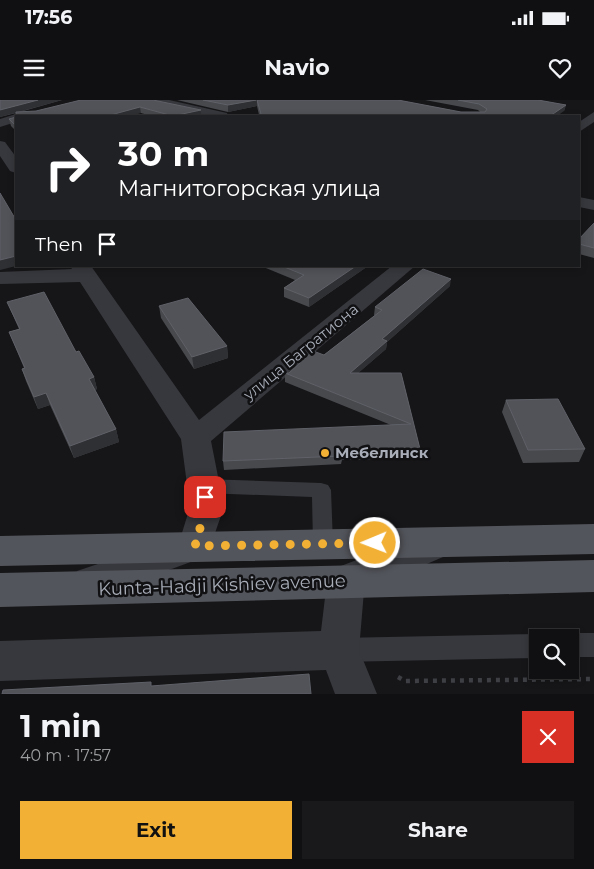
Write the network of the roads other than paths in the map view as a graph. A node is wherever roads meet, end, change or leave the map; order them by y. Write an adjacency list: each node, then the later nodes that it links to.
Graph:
1 (153, 100): 2 (street)
2 (218, 115)
3 (594, 116): 6 (street)
4 (15, 118): 5 (street)
5 (0, 123)
6 (581, 134)
7 (0, 145): 8 (street)
8 (15, 167)
9 (580, 202): 10 (street)
10 (594, 205)
11 (404, 267): 14 (street, улица Багратиона)
12 (82, 270): 13 (street); 14 (street)
13 (0, 278)
14 (196, 438): 15 (street)
15 (204, 486): 18 (lane); 19 (street)
16 (594, 539): 17 (main road)
17 (445, 542): 18 (main road); 22 (street)
18 (323, 544): 19 (main road)
19 (195, 546): 20 (main road); 24 (street)
20 (0, 551)
21 (594, 576): 22 (main road, Kunta-Hadji Kishiev avenue)
22 (346, 581): 24 (main road, Kunta-Hadji Kishiev avenue); 28 (street)
23 (0, 590): 24 (main road, Kunta-Hadji Kishiev avenue)
24 (70, 590)
25 (579, 645): 26 (lane)
26 (594, 645)
27 (529, 646): 28 (lane)
28 (339, 650): 29 (street); 30 (street)
29 (0, 661)
30 (356, 694)

